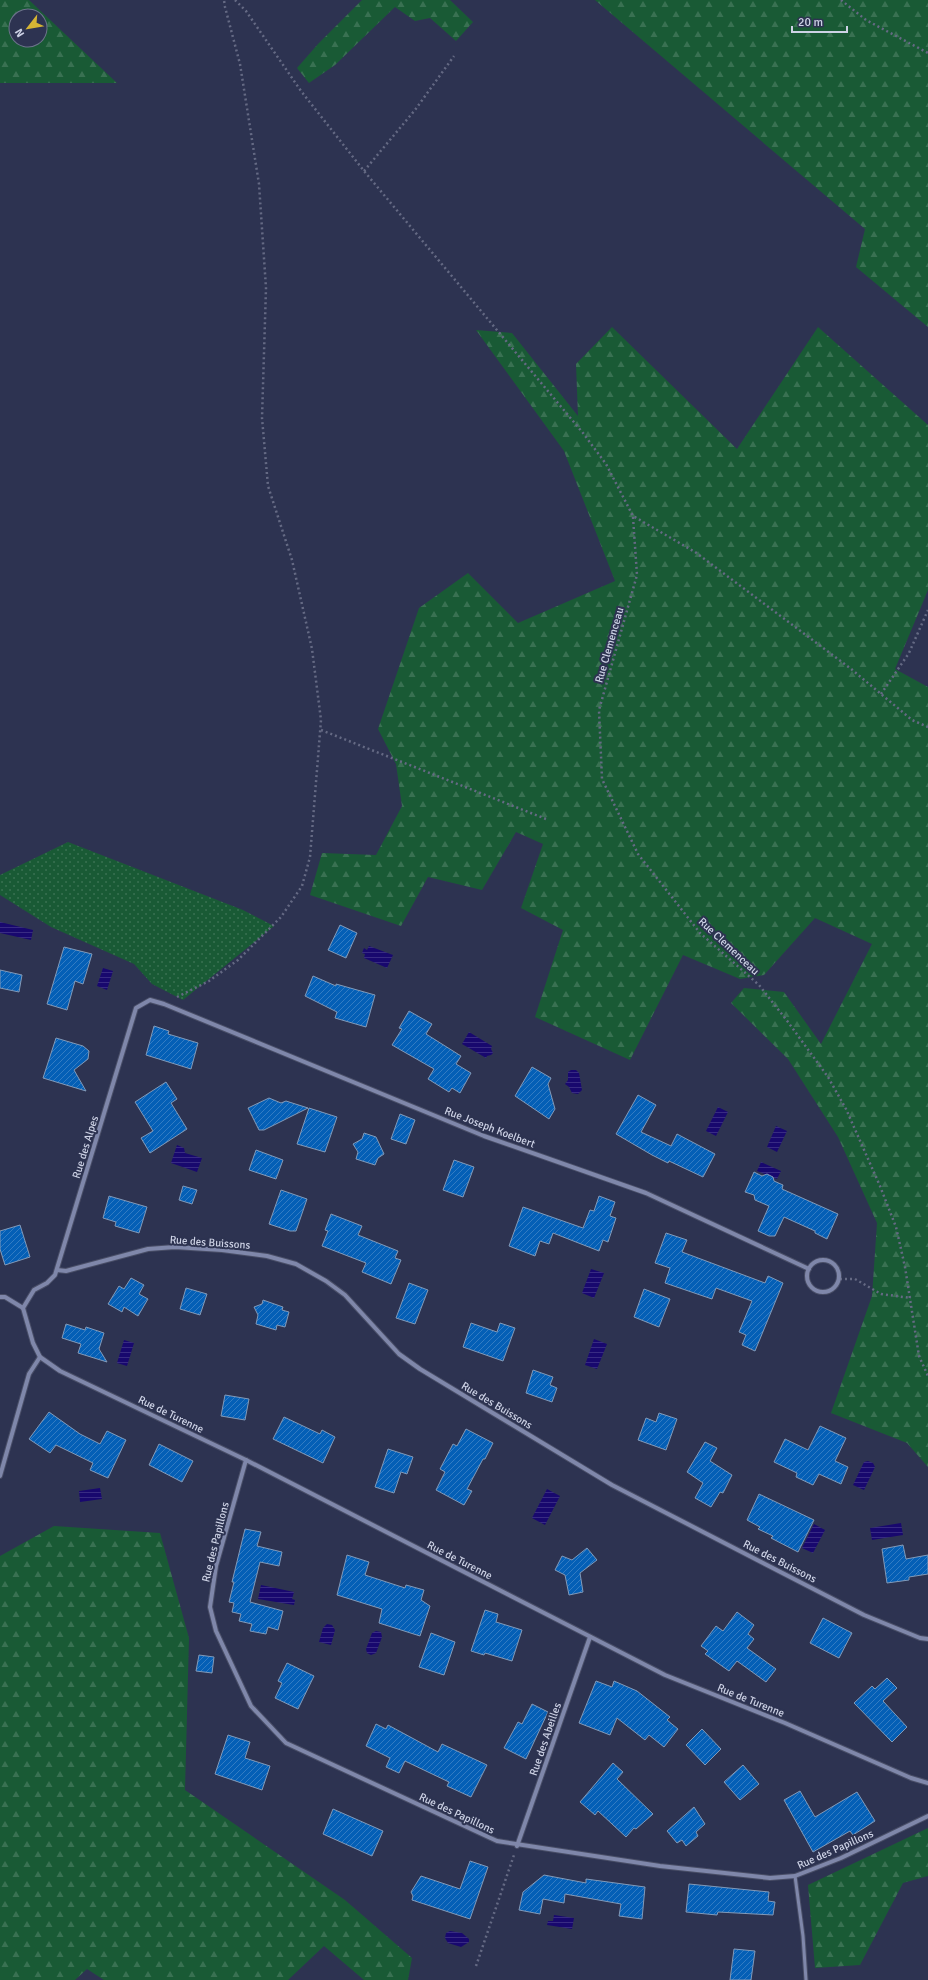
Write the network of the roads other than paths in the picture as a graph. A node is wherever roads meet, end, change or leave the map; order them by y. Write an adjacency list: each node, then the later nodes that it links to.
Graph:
1 (164, 1004): 2 (street, Rue Joseph Koelbert); 3 (street, Rue des Alpes)
2 (809, 1269): 2 (street)
3 (57, 1270): 5 (street, Rue des Alpes); 10 (street, Rue des Buissons)
4 (0, 1296): 5 (street)
5 (23, 1308): 6 (street)
6 (40, 1357): 7 (street, Rue de Turenne); 8 (street)
7 (246, 1460): 9 (street, Rue de Turenne); 13 (street, Rue des Papillons)
8 (0, 1476)
9 (590, 1638): 11 (street, Rue de Turenne); 13 (street, Rue des Abeilles)
10 (928, 1639)
11 (928, 1782)
12 (928, 1816): 14 (street, Rue des Papillons)
13 (517, 1846): 14 (street, Rue des Papillons)
14 (795, 1876): 15 (lane)
15 (806, 1980)

